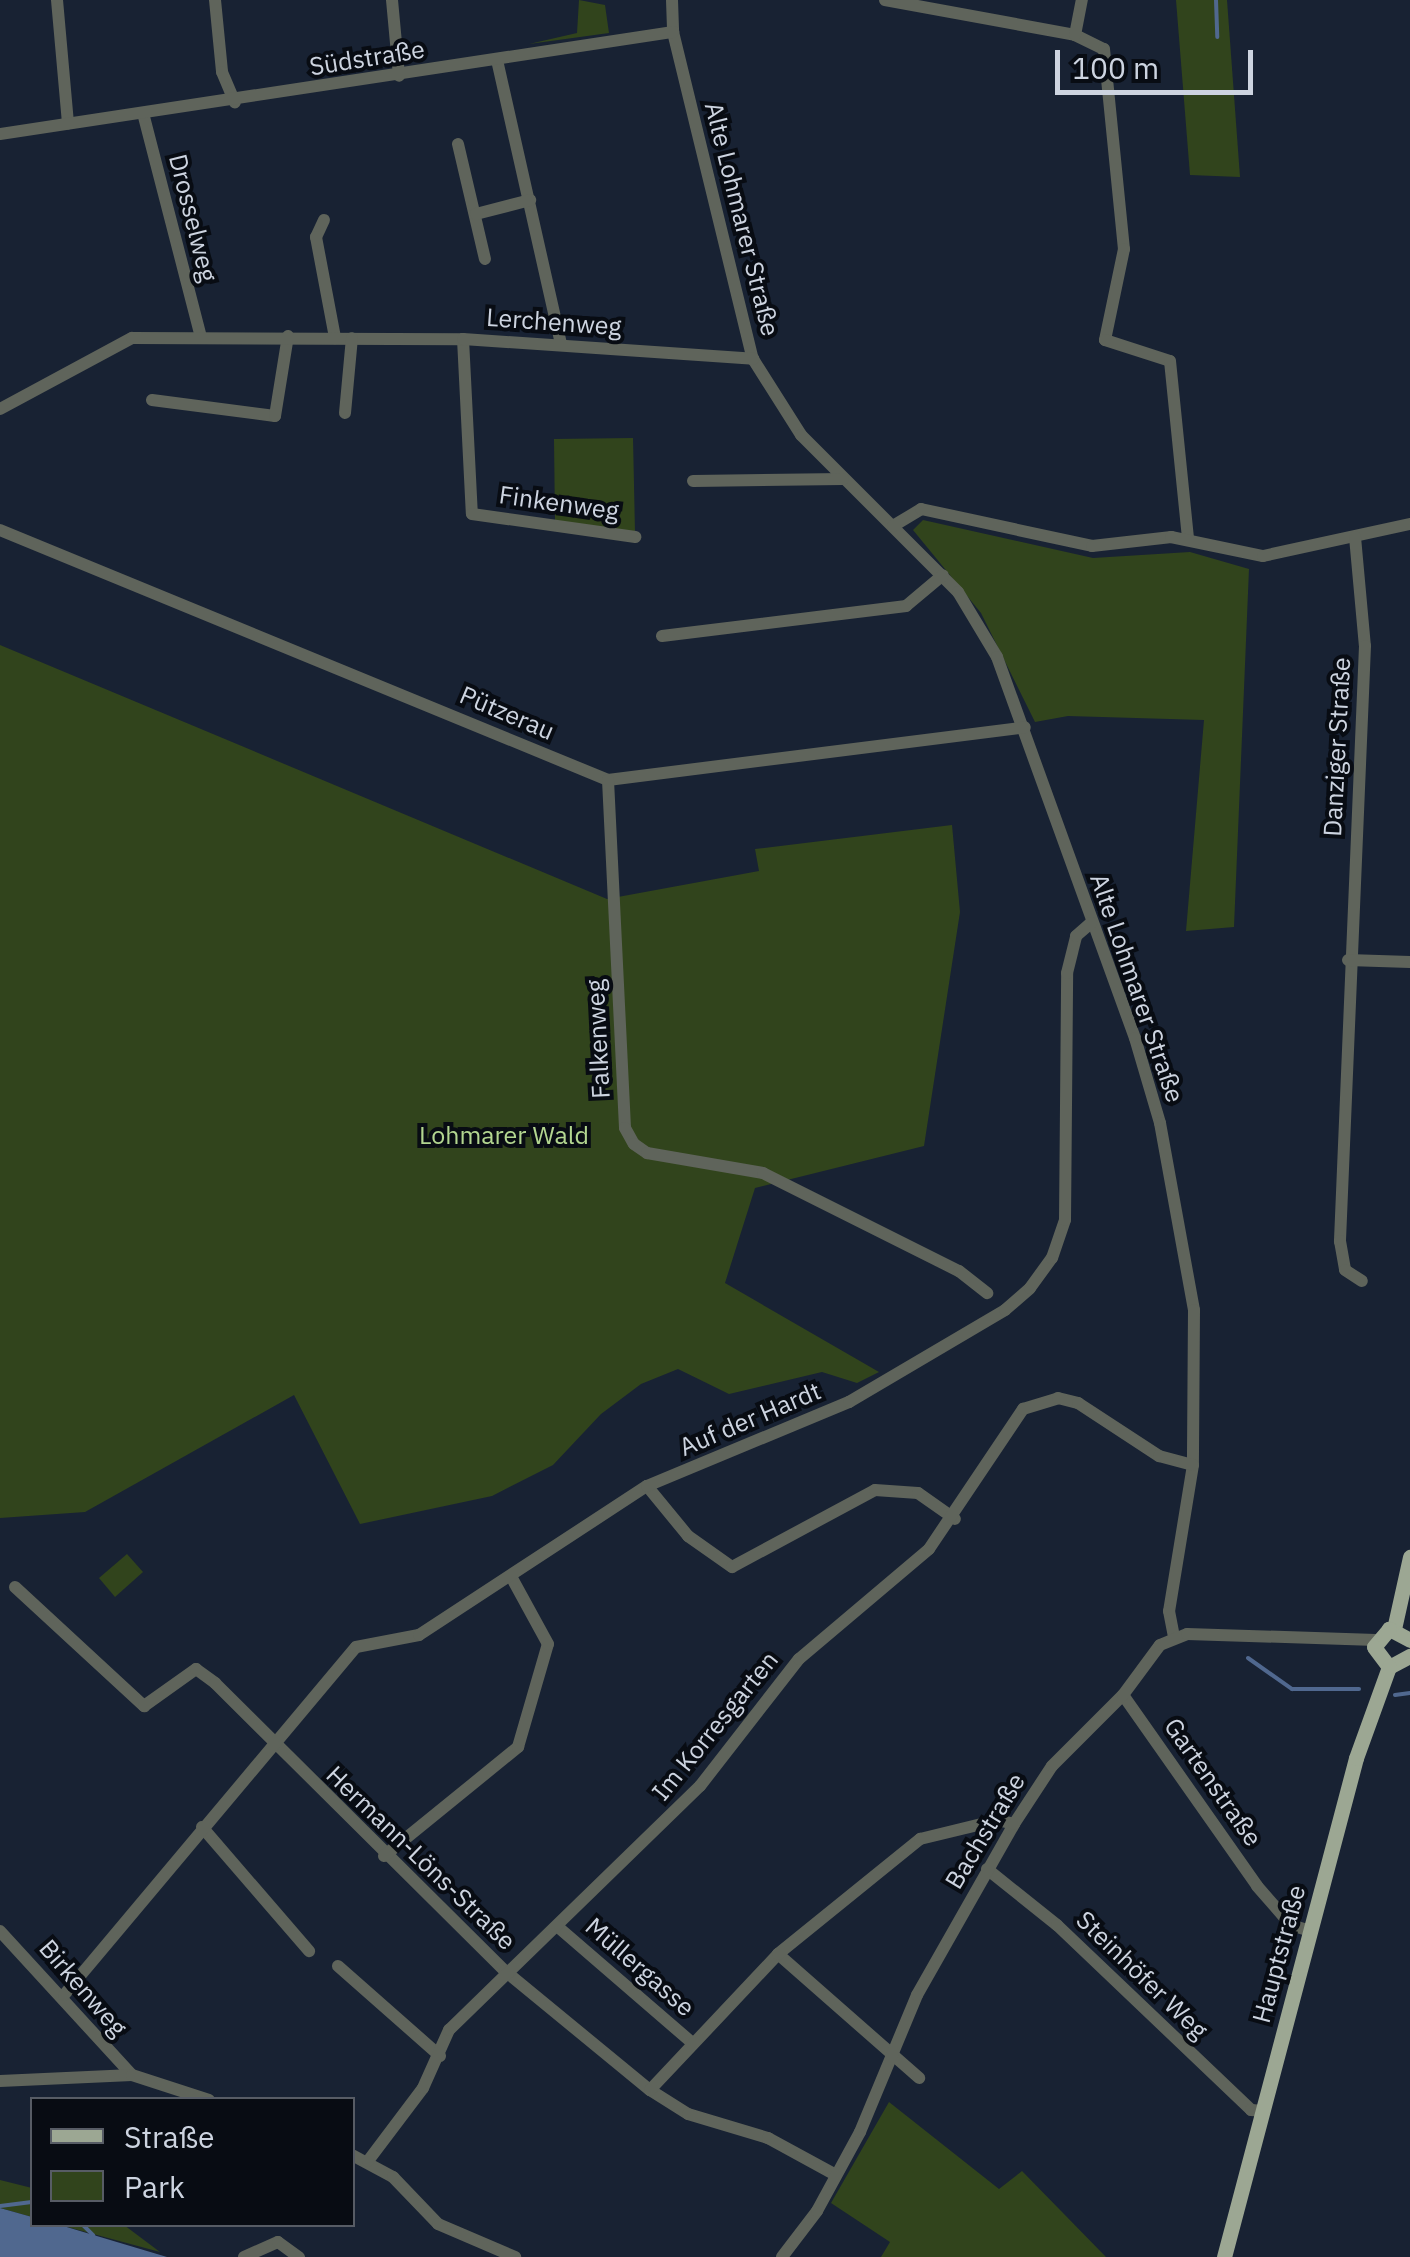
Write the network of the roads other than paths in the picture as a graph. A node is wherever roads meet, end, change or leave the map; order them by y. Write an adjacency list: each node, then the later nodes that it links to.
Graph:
1 (58, 0): 13 (street)
2 (215, 0): 11 (street)
3 (392, 0): 10 (street)
4 (672, 0): 7 (street, Alte Lohmarer Straße)
5 (885, 0): 8 (street)
6 (1082, 0): 8 (street)
7 (673, 32): 9 (street, Südstraße); 26 (street, Alte Lohmarer Straße)
8 (1075, 35): 36 (street)
9 (497, 60): 10 (street, Südstraße); 16 (street)
10 (400, 76): 11 (street, Südstraße)
11 (235, 102): 12 (street, Südstraße)
12 (143, 113): 13 (street, Südstraße); 20 (street, Drosselweg)
13 (68, 124): 14 (street, Südstraße)
14 (0, 134)
15 (458, 144): 17 (street)
16 (530, 200): 17 (street); 25 (street)
17 (476, 214): 19 (street)
18 (324, 220): 22 (street)
19 (485, 259)
20 (200, 334): 21 (street, Lerchenweg); 28 (street, Lerchenweg)
21 (288, 336): 22 (street, Lerchenweg); 27 (street)
22 (335, 338): 23 (street, Lerchenweg)
23 (352, 338): 24 (street, Lerchenweg); 29 (street)
24 (463, 339): 25 (street, Lerchenweg); 35 (street, Finkenweg)
25 (562, 344): 26 (street, Lerchenweg)
26 (753, 359): 30 (street, Alte Lohmarer Straße)
27 (152, 400)
28 (0, 409)
29 (345, 413)
30 (843, 479): 31 (street); 33 (street, Alte Lohmarer Straße)
31 (694, 481)
32 (1410, 524): 37 (street)
33 (894, 526): 36 (street); 38 (street, Alte Lohmarer Straße)
34 (0, 530): 41 (street, Pützerau)
35 (634, 537)
36 (1188, 538): 37 (street)
37 (1354, 538): 43 (street, Danziger Straße)
38 (943, 576): 39 (street); 40 (street, Alte Lohmarer Straße)
39 (662, 636)
40 (1024, 726): 41 (street, Pützerau); 42 (street, Alte Lohmarer Straße)
41 (608, 780): 46 (street, Falkenweg)
42 (1091, 923): 47 (street, Alte Lohmarer Straße); 48 (street, Auf der Hardt)
43 (1348, 960): 44 (street); 45 (street, Danziger Straße)
44 (1410, 962)
45 (1362, 1281)
46 (987, 1293)
47 (1193, 1465): 49 (street, Im Korresgarten); 54 (street, Alte Lohmarer Straße)
48 (647, 1486): 49 (street); 51 (street, Auf der Hardt)
49 (954, 1519): 65 (street, Im Korresgarten)
50 (1410, 1557): 53 (main road)
51 (513, 1580): 60 (street, Auf der Hardt); 63 (street)
52 (15, 1586): 60 (street, Hermann-Löns-Straße)
53 (1394, 1629): 55 (main road); 56 (main road)
54 (1174, 1637): 55 (street); 59 (street, Bachstraße)
55 (1376, 1640): 58 (main road)
56 (1410, 1640)
57 (1410, 1656): 58 (main road)
58 (1389, 1666): 67 (main road, Hauptstraße)
59 (1123, 1695): 61 (street, Bachstraße); 67 (street, Gartenstraße)
60 (271, 1741): 62 (street, Auf der Hardt); 63 (street, Hermann-Löns-Straße)
61 (1014, 1824): 64 (street, Bachstraße); 69 (street)
62 (202, 1827): 68 (street); 72 (street, Auf der Hardt)
63 (384, 1856): 71 (street, Hermann-Löns-Straße)
64 (987, 1869): 75 (street, Bachstraße); 81 (street, Steinhöfer Weg)
65 (558, 1926): 71 (street, Im Korresgarten); 73 (street, Müllergasse)
66 (0, 1931): 72 (street, Birkenweg)
67 (1311, 1931): 81 (main road, Hauptstraße)
68 (309, 1951)
69 (778, 1954): 73 (street); 75 (street)
70 (338, 1966): 74 (street)
71 (505, 1971): 74 (street, Im Korresgarten); 79 (street, Hermann-Löns-Straße)
72 (64, 1994): 76 (street, Birkenweg)
73 (691, 2042): 79 (street)
74 (440, 2056): 83 (street, Im Korresgarten)
75 (892, 2060): 77 (street); 84 (street, Bachstraße)
76 (132, 2075): 78 (street); 80 (street)
77 (918, 2078)
78 (0, 2081)
79 (650, 2090): 84 (street, Hermann-Löns-Straße)
80 (200, 2097)
81 (1264, 2110): 89 (main road, Hauptstraße)
82 (355, 2156): 83 (street)
83 (368, 2161): 87 (street)
84 (836, 2175): 88 (street, Bachstraße)
85 (244, 2257): 86 (street)
86 (299, 2257)
87 (514, 2257)
88 (782, 2257)
89 (1224, 2257)

